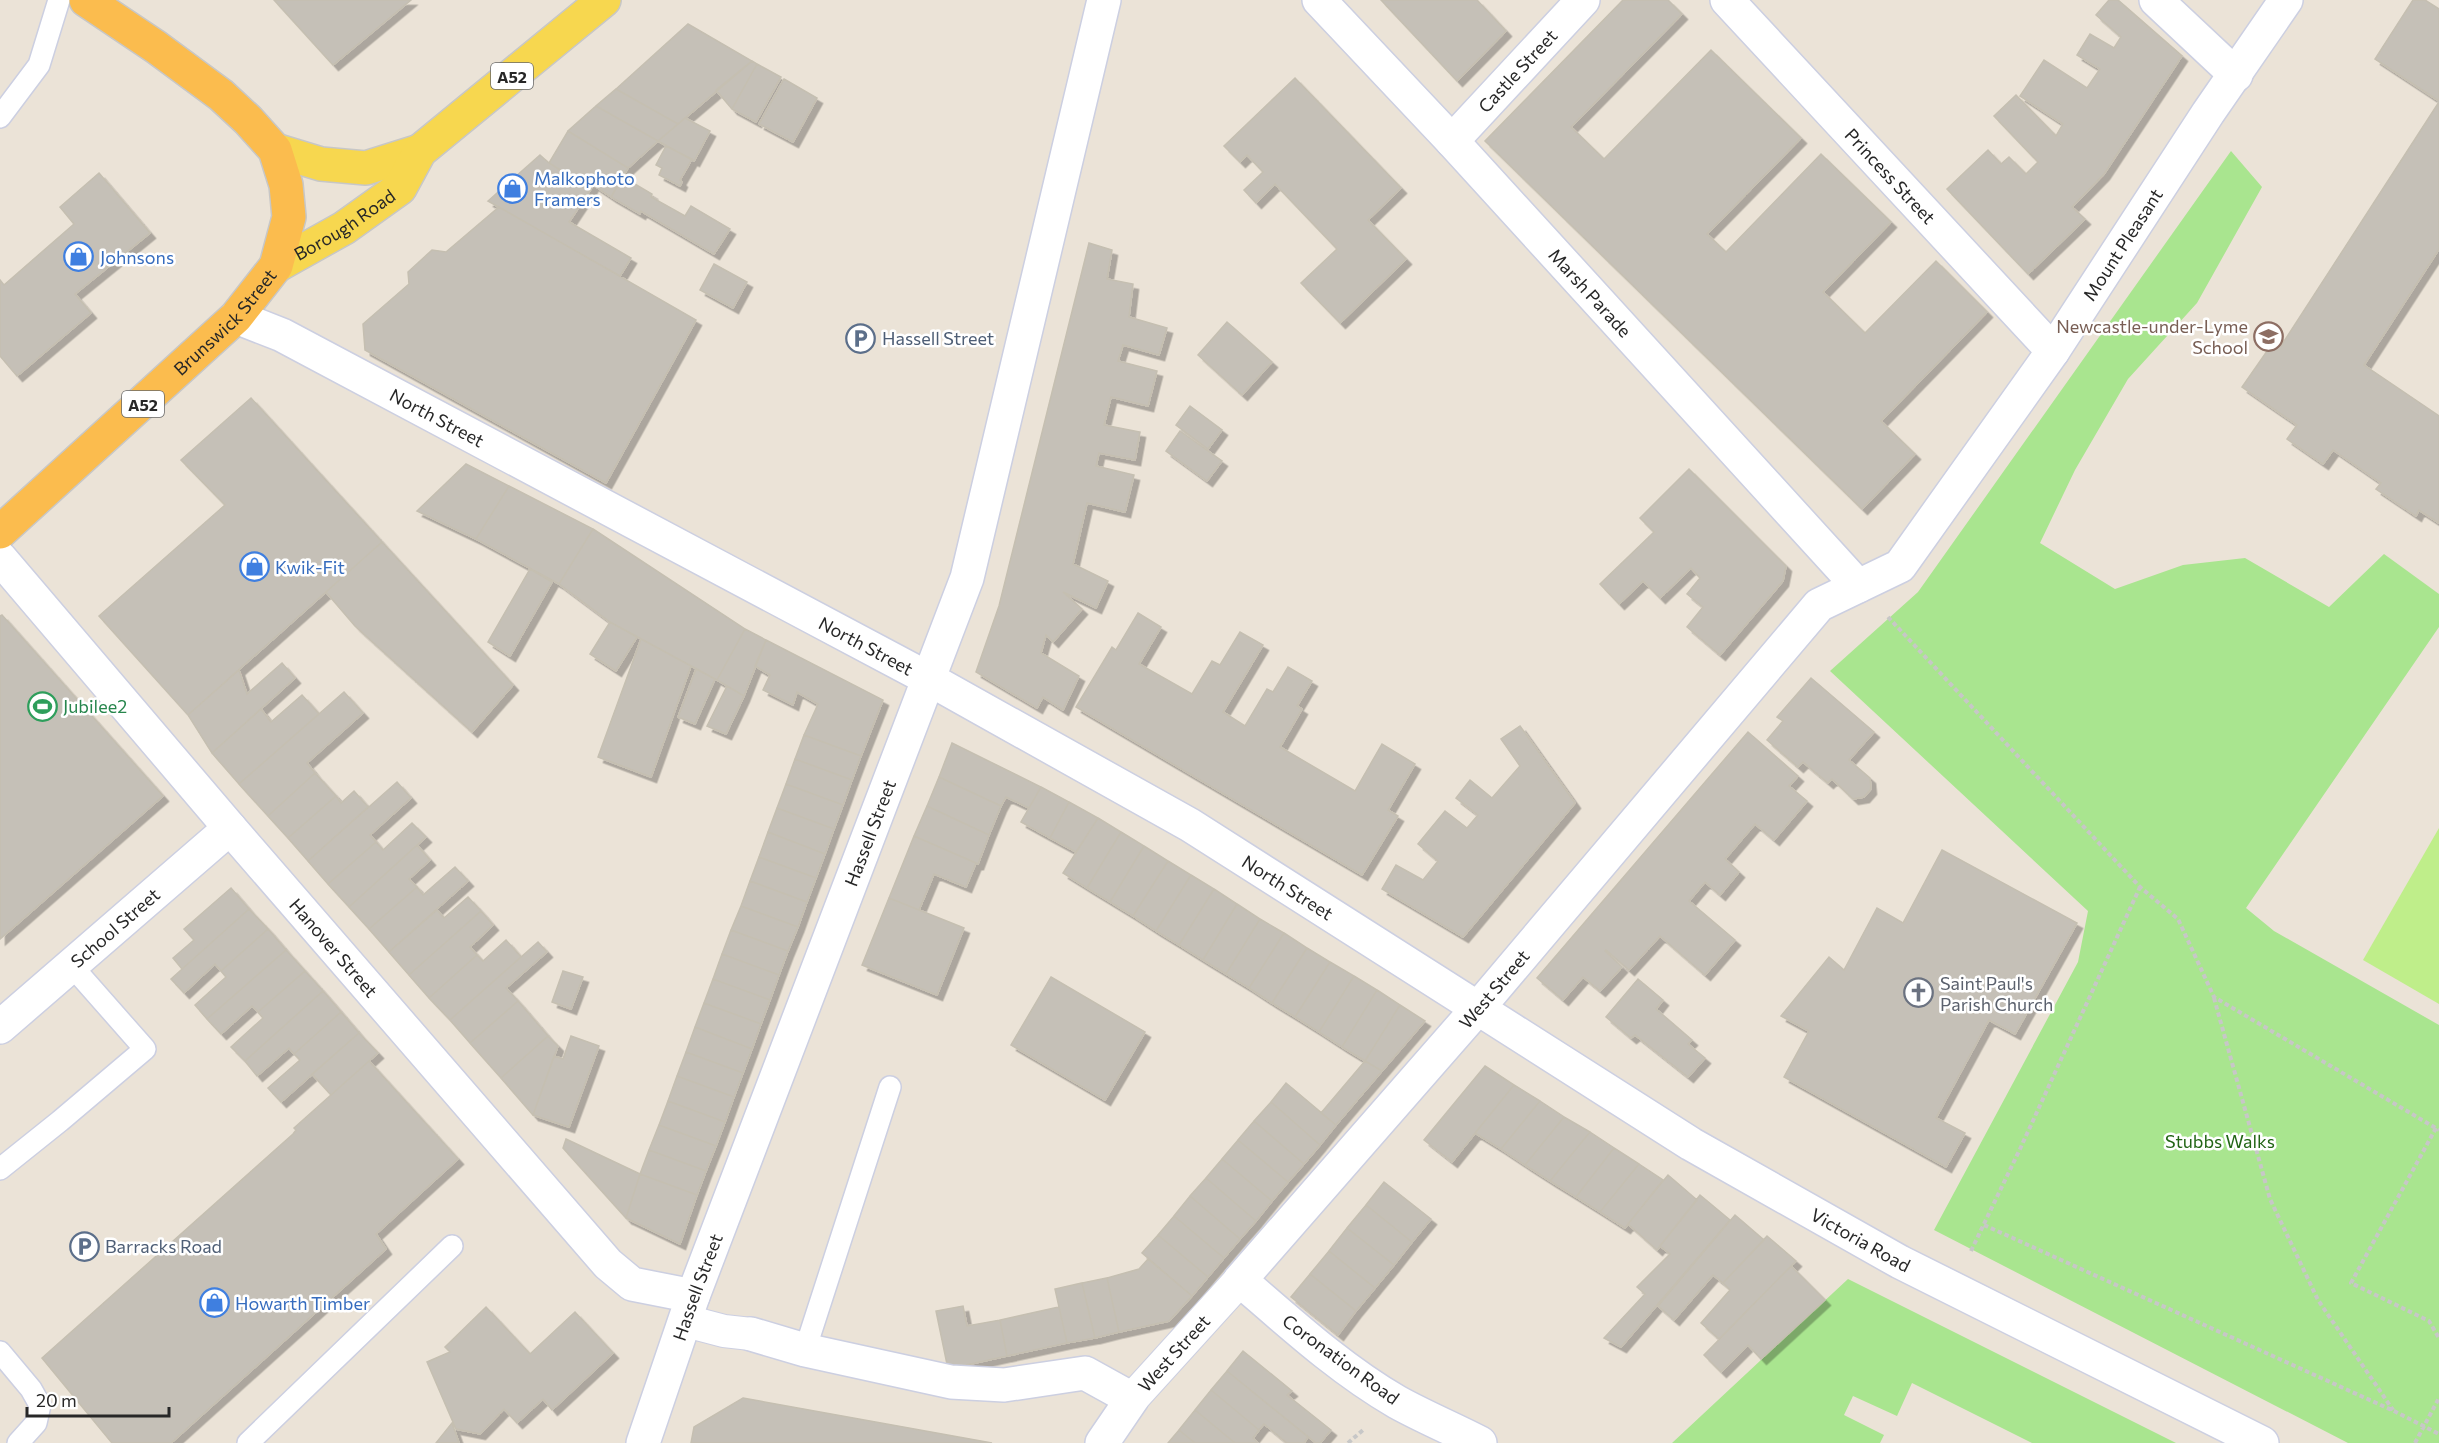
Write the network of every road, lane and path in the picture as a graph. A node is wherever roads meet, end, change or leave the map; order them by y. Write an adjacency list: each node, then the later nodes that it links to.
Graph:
1 (59, 0): 11 (lane)
2 (86, 0): 13 (highway, Borough Road / A52)
3 (604, 0): 14 (main road, A52)
4 (1104, 0): 22 (street, Hassell Street)
5 (1319, 0): 12 (street, Marsh Parade)
6 (1583, 0): 12 (street, Castle Street)
7 (1727, 0): 18 (street, Princess Street)
8 (2156, 0): 10 (street)
9 (2286, 0): 10 (street, Mount Pleasant)
10 (2236, 75): 18 (street, Mount Pleasant)
11 (0, 117)
12 (1452, 141): 21 (street, Marsh Parade)
13 (275, 150): 14 (main road, Borough Road / A52); 15 (highway, Borough Road / A52)
14 (420, 151): 16 (main road, Borough Road / A52)
15 (289, 217): 16 (highway, Brunswick Street / A52)
16 (276, 266): 17 (highway, Brunswick Street / A52)
17 (236, 317): 19 (highway, Brunswick Street / A52); 22 (street, North Street)
18 (2053, 351): 21 (street, Mount Pleasant)
19 (0, 532)
20 (0, 558): 23 (street, Hanover Street)
21 (1858, 586): 24 (path); 27 (street, West Street)
22 (929, 679): 27 (street, North Street); 36 (street, Hassell Street)
23 (230, 828): 25 (street, School Street); 36 (street, Hanover Street)
24 (2140, 887): 26 (path); 32 (path)
25 (71, 965): 28 (street, School Street); 31 (lane)
26 (2214, 997): 30 (path); 43 (path)
27 (1478, 1008): 34 (street, West Street); 35 (street, Victoria Road)
28 (0, 1027)
29 (890, 1087): 39 (lane)
30 (2437, 1129): 38 (path)
31 (0, 1168)
32 (1984, 1225): 35 (path); 43 (path)
33 (452, 1246): 47 (lane)
34 (1240, 1280): 42 (street, West Street); 50 (street, Coronation Road)
35 (1952, 1288): 51 (street, Victoria Road)
36 (689, 1309): 37 (street, West Street); 48 (street, Hassell Street)
37 (751, 1334): 39 (street, West Street)
38 (2439, 1338)
39 (805, 1350): 42 (street, West Street)
40 (0, 1352): 46 (lane)
41 (2439, 1398): 44 (path)
42 (1132, 1399): 49 (street, West Street)
43 (2394, 1411): 44 (path)
44 (2423, 1427): 45 (path); 52 (path)
45 (2439, 1434)
46 (20, 1442)
47 (248, 1443)
48 (643, 1443)
49 (1102, 1443)
50 (1480, 1443)
51 (2262, 1443)
52 (2415, 1443)

